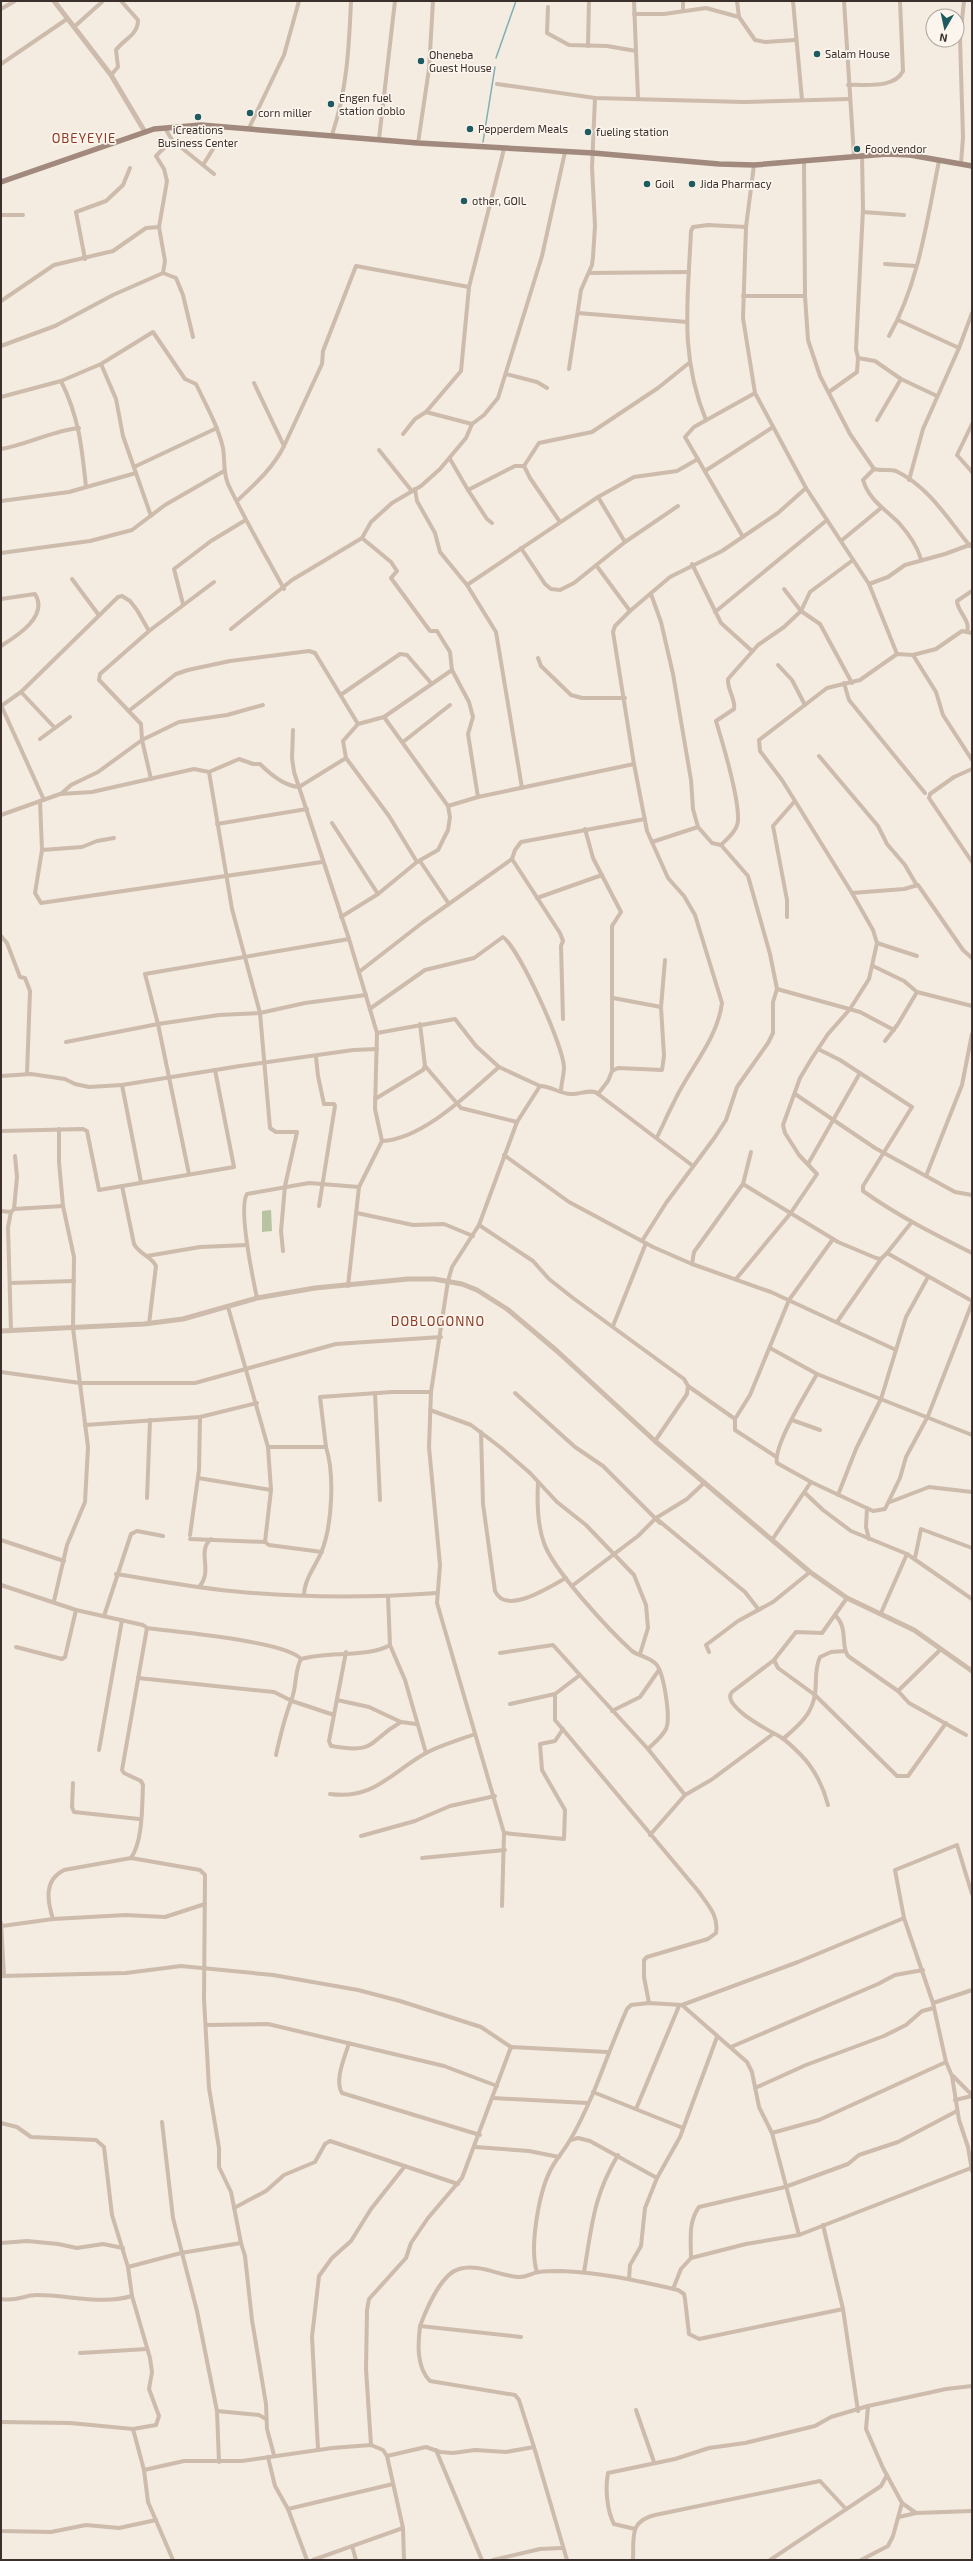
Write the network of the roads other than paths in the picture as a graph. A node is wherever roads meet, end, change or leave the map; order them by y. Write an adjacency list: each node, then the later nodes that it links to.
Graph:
1 (15, 1): 18 (street)
2 (54, 1): 22 (street)
3 (103, 1): 23 (street)
4 (121, 1): 28 (street)
5 (299, 1): 36 (street)
6 (350, 1): 38 (street)
7 (395, 1): 39 (street)
8 (433, 1): 41 (street)
9 (589, 1): 25 (street)
10 (634, 1): 20 (street)
11 (682, 1): 19 (street)
12 (737, 1): 21 (street)
13 (793, 1): 24 (street)
14 (844, 1): 30 (street)
15 (900, 1): 30 (street)
16 (964, 1): 50 (street)
17 (548, 6): 25 (street)
18 (1, 9)
19 (682, 11): 20 (street); 21 (street)
20 (634, 14): 26 (street)
21 (739, 17): 24 (street)
22 (67, 19): 23 (street); 27 (street)
23 (74, 27): 28 (street)
24 (795, 40): 34 (street)
25 (588, 46): 26 (street)
26 (636, 51): 32 (street)
27 (1, 64)
28 (111, 76): 37 (street)
29 (497, 84): 31 (street)
30 (848, 85): 33 (street)
31 (595, 98): 32 (street); 45 (street)
32 (638, 98): 34 (street)
33 (850, 98): 34 (street); 47 (street)
34 (802, 100)
35 (165, 128): 36 (main road); 37 (main road); 40 (street)
36 (249, 128): 38 (main road)
37 (145, 132): 56 (main road)
38 (332, 135): 39 (main road)
39 (379, 139): 41 (main road)
40 (172, 140): 51 (street); 61 (street)
41 (418, 143): 43 (main road)
42 (213, 149): 51 (street)
43 (504, 149): 44 (main road); 69 (street)
44 (565, 152): 45 (main road); 85 (street)
45 (593, 153): 52 (main road); 68 (street)
46 (862, 155): 47 (main road); 48 (main road); 57 (street)
47 (854, 156): 49 (main road)
48 (939, 161): 50 (main road); 65 (street)
49 (804, 162): 52 (main road); 71 (street)
50 (961, 164): 53 (main road)
51 (203, 165): 55 (street)
52 (754, 165): 62 (street)
53 (972, 166)
54 (130, 168): 63 (street)
55 (214, 174)
56 (1, 182)
57 (863, 212): 60 (street); 81 (street)
58 (1, 215): 59 (street)
59 (23, 215)
60 (904, 216)
61 (159, 227): 63 (street); 67 (street)
62 (746, 227): 66 (street); 70 (street)
63 (85, 259): 72 (street)
64 (885, 264): 65 (street)
65 (916, 266): 75 (street)
66 (689, 272): 68 (street); 76 (street)
67 (163, 273): 77 (street); 79 (street)
68 (589, 273): 73 (street)
69 (469, 287): 94 (street); 103 (street)
70 (742, 296): 71 (street); 91 (street)
71 (805, 296): 90 (street)
72 (1, 301)
73 (578, 313): 76 (street); 84 (street)
74 (972, 313): 80 (street)
75 (898, 320): 78 (street); 80 (street)
76 (687, 322): 82 (street)
77 (193, 336)
78 (889, 336)
79 (1, 346)
80 (960, 348): 92 (street)
81 (858, 358): 86 (street); 90 (street)
82 (689, 363): 95 (street); 108 (street)
83 (101, 364): 87 (street); 101 (street); 109 (street)
84 (569, 369)
85 (506, 374): 89 (street); 97 (street)
86 (901, 379): 92 (street); 96 (street)
87 (61, 381): 93 (street); 100 (street)
88 (254, 383): 103 (street)
89 (547, 388)
90 (829, 392): 111 (street)
91 (755, 393): 95 (street); 99 (street)
92 (937, 396): 115 (street)
93 (1, 397)
94 (426, 412): 97 (street); 102 (street)
95 (706, 420): 107 (street)
96 (877, 420)
97 (472, 424): 106 (street)
98 (972, 424): 113 (street)
99 (773, 427): 112 (street); 117 (street)
100 (79, 428): 104 (street); 116 (street)
101 (216, 428): 109 (street); 110 (street)
102 (403, 434)
103 (284, 446): 121 (street)
104 (1, 449)
105 (379, 450): 118 (street)
106 (450, 459): 118 (street); 119 (street)
107 (698, 459): 112 (street); 120 (street)
108 (524, 466): 119 (street); 128 (street)
109 (134, 467): 114 (street)
110 (224, 470): 121 (street); 125 (street)
111 (874, 470): 115 (street); 124 (street)
112 (705, 471): 130 (street)
113 (972, 472)
114 (136, 474): 116 (street); 125 (street)
115 (909, 480): 134 (street)
116 (86, 487): 122 (street)
117 (806, 488): 127 (street); 130 (street)
118 (413, 490): 131 (street); 144 (street)
119 (468, 490): 129 (street)
120 (598, 497): 128 (street); 133 (street)
121 (238, 500): 126 (street)
122 (1, 501)
123 (678, 506): 133 (street)
124 (882, 508): 132 (street); 138 (street)
125 (151, 516): 136 (street)
126 (244, 520): 145 (street); 150 (street)
127 (827, 520): 132 (street); 153 (street)
128 (560, 522): 135 (street)
129 (492, 523)
130 (743, 537): 139 (street)
131 (362, 538): 145 (street); 165 (street)
132 (841, 541): 137 (street)
133 (625, 542): 140 (street)
134 (971, 545): 138 (street)
135 (521, 548): 140 (street); 144 (street)
136 (1, 553)
137 (853, 560): 143 (street); 152 (street)
138 (921, 560): 143 (street)
139 (692, 564): 148 (street); 153 (street)
140 (596, 565): 151 (street)
141 (72, 579): 154 (street)
142 (214, 582): 150 (street)
143 (869, 584): 161 (street)
144 (467, 585): 193 (street)
145 (284, 589): 155 (street)
146 (784, 589): 152 (street)
147 (972, 591): 157 (street)
148 (651, 594): 151 (street); 205 (street)
149 (1, 599): 159 (street)
150 (184, 604): 156 (street)
151 (630, 611): 171 (street)
152 (801, 611): 160 (street); 168 (street)
153 (715, 612): 160 (street)
154 (98, 614): 156 (street); 169 (street)
155 (231, 629)
156 (149, 631): 176 (street)
157 (967, 631): 158 (street); 162 (street)
158 (972, 633)
159 (1, 646)
160 (752, 651): 209 (street)
161 (897, 654): 162 (street); 168 (street)
162 (913, 655): 187 (street)
163 (538, 658): 171 (street)
164 (778, 665): 174 (street)
165 (452, 670): 166 (street); 196 (street)
166 (431, 683): 170 (street); 178 (street)
167 (844, 683): 168 (street); 174 (street); 194 (street)
168 (852, 683)
169 (21, 692): 175 (street); 180 (street)
170 (342, 694): 176 (street); 179 (street)
171 (625, 698): 188 (street)
172 (263, 705): 183 (street)
173 (450, 705): 184 (street)
174 (805, 705): 198 (street)
175 (1, 706): 197 (street)
176 (130, 710): 183 (street)
177 (70, 716): 180 (street)
178 (384, 717): 179 (street); 184 (street)
179 (358, 724): 186 (street)
180 (54, 727): 182 (street)
181 (293, 730): 192 (street)
182 (40, 739)
183 (142, 740): 191 (street); 195 (street)
184 (403, 742): 199 (street)
185 (819, 756): 217 (street)
186 (346, 758): 192 (street); 213 (street)
187 (972, 760)
188 (634, 764): 193 (street); 202 (street)
189 (972, 770): 214 (street)
190 (209, 772): 191 (street); 192 (street); 204 (street)
191 (152, 779): 195 (street)
192 (299, 787): 200 (street)
193 (522, 788): 196 (street)
194 (925, 793)
195 (60, 794): 197 (street)
196 (478, 797): 199 (street)
197 (42, 800): 201 (street); 210 (street)
198 (794, 801): 218 (street); 223 (street)
199 (448, 806): 213 (street)
200 (307, 809): 204 (street); 212 (street)
201 (1, 815)
202 (645, 818): 206 (street); 208 (street)
203 (332, 822): 219 (street)
204 (217, 824): 216 (street)
205 (698, 827): 208 (street); 209 (street)
206 (584, 829): 211 (street); 215 (street)
207 (114, 838): 210 (street)
208 (652, 842): 273 (street)
209 (721, 845): 233 (street)
210 (42, 850): 216 (street)
211 (512, 860): 220 (street); 221 (street)
212 (322, 862): 216 (street); 222 (street)
213 (418, 862): 219 (street); 221 (street)
214 (972, 862)
215 (602, 875): 220 (street); 236 (street)
216 (226, 876): 228 (street)
217 (916, 884): 218 (street); 229 (street)
218 (852, 893): 226 (street)
219 (378, 894): 222 (street)
220 (537, 898): 242 (street)
221 (449, 904): 232 (street)
222 (341, 917): 225 (street)
223 (787, 917)
224 (1, 936): 259 (street)
225 (350, 939): 228 (street); 232 (street)
226 (877, 943): 227 (street); 231 (street)
227 (917, 956)
228 (245, 958): 241 (street); 243 (street)
229 (972, 958)
230 (665, 960): 237 (street)
231 (873, 966): 234 (street); 240 (street)
232 (359, 972): 235 (street)
233 (777, 989): 240 (street); 280 (street)
234 (917, 992): 238 (street); 245 (street)
235 (366, 995): 239 (street); 241 (street)
236 (614, 998): 237 (street); 257 (street)
237 (661, 1006): 257 (street)
238 (972, 1006)
239 (371, 1008): 246 (street); 264 (street)
240 (850, 1009): 245 (street); 251 (street)
241 (260, 1013): 243 (street); 253 (street)
242 (563, 1019)
243 (158, 1024): 249 (street); 261 (street)
244 (420, 1024): 246 (street); 254 (street); 255 (street)
245 (894, 1030): 248 (street)
246 (377, 1033): 250 (street)
247 (972, 1034): 282 (street)
248 (885, 1041)
249 (66, 1042)
250 (377, 1049): 252 (street); 267 (street)
251 (818, 1049): 258 (street); 266 (street)
252 (316, 1057): 253 (street); 284 (street)
253 (266, 1063): 256 (street); 287 (street)
254 (425, 1066): 267 (street); 268 (street)
255 (499, 1067): 263 (street); 268 (street)
256 (215, 1070): 261 (street); 281 (street)
257 (612, 1071): 265 (street)
258 (860, 1073): 269 (street); 276 (street)
259 (27, 1074): 260 (street); 262 (street)
260 (1, 1076)
261 (168, 1078): 262 (street); 281 (street)
262 (122, 1085): 283 (street)
263 (540, 1086): 264 (street); 270 (street)
264 (561, 1092): 265 (street)
265 (598, 1094): 273 (street)
266 (795, 1094): 269 (street); 279 (street)
267 (375, 1099): 274 (street)
268 (457, 1102): 270 (street); 274 (street)
269 (832, 1121): 276 (street); 279 (street)
270 (517, 1122): 277 (street)
271 (59, 1129): 272 (street); 286 (street); 292 (street)
272 (1, 1131)
273 (657, 1137): 280 (street)
274 (382, 1141): 288 (street)
275 (751, 1152): 285 (street)
276 (885, 1152): 282 (street); 298 (street)
277 (504, 1155): 299 (street); 302 (street)
278 (14, 1156): 294 (street)
279 (808, 1164): 297 (street)
280 (693, 1166): 302 (street)
281 (189, 1174): 283 (street)
282 (926, 1176): 290 (street)
283 (141, 1182): 286 (street)
284 (322, 1182): 287 (street); 288 (street); 293 (street)
285 (743, 1184): 297 (street); 309 (street)
286 (122, 1186): 307 (street)
287 (285, 1186): 303 (street); 304 (street)
288 (359, 1187): 296 (street)
289 (972, 1191): 290 (street)
290 (964, 1194): 291 (street)
291 (972, 1195)
292 (63, 1206): 294 (street); 312 (street)
293 (319, 1206)
294 (12, 1210): 295 (street); 314 (street)
295 (1, 1211)
296 (357, 1213): 300 (street); 315 (street)
297 (790, 1214): 301 (street); 311 (street)
298 (911, 1223): 305 (street); 306 (street)
299 (479, 1225): 300 (street); 322 (street)
300 (472, 1236): 313 (street)
301 (833, 1239): 308 (street); 317 (street)
302 (644, 1242): 309 (street); 322 (street)
303 (247, 1245): 307 (street); 316 (street)
304 (283, 1251)
305 (972, 1253)
306 (887, 1254): 308 (street); 310 (street)
307 (147, 1256): 321 (street)
308 (881, 1259): 320 (street)
309 (692, 1264): 311 (street)
310 (928, 1277): 318 (street); 328 (street)
311 (736, 1279): 317 (street)
312 (74, 1281): 314 (street); 323 (street)
313 (448, 1281): 315 (street); 326 (street); 349 (street)
314 (10, 1283): 325 (street)
315 (348, 1286): 316 (street)
316 (257, 1298): 319 (street)
317 (789, 1300): 320 (street); 327 (street)
318 (972, 1302): 340 (street)
319 (228, 1307): 321 (street); 329 (street)
320 (837, 1322): 328 (street)
321 (149, 1324): 323 (street)
322 (613, 1326): 333 (street)
323 (73, 1328): 325 (street); 332 (street)
324 (1, 1331): 325 (street)
325 (11, 1331)
326 (440, 1337): 329 (street); 334 (street)
327 (770, 1348): 331 (street); 342 (street)
328 (896, 1350): 337 (street)
329 (247, 1369): 332 (street); 338 (street)
330 (1, 1372): 332 (street)
331 (817, 1374): 337 (street); 344 (street)
332 (80, 1383): 345 (street)
333 (688, 1386): 342 (street); 349 (street)
334 (431, 1392): 335 (street); 339 (street)
335 (375, 1393): 351 (street); 362 (street)
336 (515, 1393): 365 (street)
337 (881, 1399): 340 (street); 360 (street)
338 (257, 1403): 341 (street); 350 (street)
339 (430, 1410): 347 (street); 385 (street)
340 (928, 1416): 348 (street); 363 (street)
341 (200, 1417): 343 (street); 353 (street)
342 (735, 1419): 352 (street)
343 (150, 1420): 345 (street); 361 (street)
344 (792, 1420): 346 (street); 352 (street)
345 (85, 1425): 378 (street)
346 (820, 1430)
347 (481, 1432): 355 (street); 381 (street)
348 (972, 1435)
349 (655, 1441): 356 (street)
350 (268, 1446): 351 (street); 357 (street)
351 (326, 1448): 374 (street)
352 (775, 1456): 354 (street)
353 (198, 1478): 357 (street); 368 (street)
354 (811, 1482): 359 (street); 360 (street)
355 (538, 1483): 375 (street); 381 (street)
356 (704, 1483): 365 (street); 371 (street)
357 (271, 1490): 372 (street)
358 (972, 1492): 363 (street)
359 (805, 1493): 369 (street); 371 (street)
360 (838, 1495): 364 (street)
361 (147, 1498)
362 (380, 1500)
363 (890, 1502): 364 (street)
364 (867, 1508): 369 (street)
365 (655, 1519): 366 (street); 375 (street); 392 (street)
366 (660, 1524)
367 (163, 1536): 380 (street)
368 (212, 1538): 372 (street); 384 (street)
369 (869, 1539): 376 (street)
370 (1, 1540): 378 (street)
371 (772, 1540): 379 (street)
372 (264, 1542): 374 (street)
373 (972, 1548): 377 (street)
374 (322, 1552): 386 (street)
375 (616, 1554): 383 (street); 405 (street)
376 (907, 1554): 377 (street); 393 (street)
377 (915, 1558): 389 (street)
378 (64, 1561): 390 (street)
379 (810, 1572): 388 (street); 392 (street)
380 (116, 1574): 384 (street); 395 (street)
381 (566, 1578): 383 (street)
382 (1, 1585): 390 (street)
383 (572, 1586): 405 (street)
384 (199, 1587): 386 (street)
385 (437, 1593): 387 (street); 424 (street)
386 (304, 1595): 387 (street)
387 (388, 1596): 398 (street)
388 (847, 1598): 393 (street); 394 (street)
389 (972, 1599)
390 (54, 1601): 391 (street)
391 (76, 1610): 395 (street); 399 (street)
392 (759, 1610): 403 (street)
393 (881, 1613): 400 (street)
394 (835, 1615): 401 (street); 407 (street)
395 (104, 1616): 396 (street)
396 (122, 1620): 397 (street); 429 (street)
397 (147, 1628): 406 (street); 411 (street)
398 (390, 1645): 402 (street); 422 (street)
399 (16, 1647)
400 (941, 1649): 409 (street); 412 (street)
401 (846, 1651): 412 (street); 414 (street)
402 (346, 1652): 406 (street); 415 (street)
403 (709, 1652)
404 (500, 1653): 410 (street)
405 (640, 1654): 408 (street)
406 (300, 1659): 416 (street)
407 (774, 1660): 414 (street); 425 (street)
408 (659, 1670): 418 (street); 428 (street)
409 (972, 1671)
410 (580, 1675): 413 (street); 418 (street)
411 (138, 1678): 416 (street); 437 (street)
412 (898, 1691): 421 (street)
413 (555, 1694): 417 (street); 423 (street)
414 (815, 1695): 421 (street); 427 (street)
415 (337, 1700): 419 (street); 420 (street)
416 (292, 1701): 419 (street); 431 (street)
417 (510, 1704)
418 (612, 1711): 428 (street)
419 (334, 1715): 420 (street)
420 (400, 1722): 422 (street)
421 (946, 1723): 426 (street)
422 (416, 1724): 430 (street)
423 (563, 1729): 438 (street); 439 (street)
424 (475, 1734): 430 (street); 435 (street)
425 (773, 1734): 427 (street); 434 (street)
426 (966, 1735)
427 (783, 1739): 436 (street)
428 (648, 1749): 434 (street)
429 (99, 1750)
430 (426, 1753): 433 (street)
431 (276, 1755)
432 (72, 1782): 437 (street)
433 (330, 1794)
434 (685, 1795): 439 (street)
435 (495, 1796): 438 (street); 440 (street)
436 (828, 1805)
437 (139, 1818): 442 (street)
438 (504, 1833): 441 (street)
439 (650, 1835): 456 (street)
440 (361, 1836)
441 (505, 1850): 443 (street); 448 (street)
442 (131, 1858): 447 (street); 450 (street)
443 (422, 1858)
444 (966, 1873): 445 (street); 446 (street); 449 (street)
445 (972, 1876)
446 (972, 1894)
447 (205, 1904): 450 (street); 452 (street)
448 (502, 1906)
449 (904, 1918): 453 (street); 457 (street)
450 (53, 1919): 451 (street)
451 (2, 1924): 454 (street)
452 (204, 1968): 454 (street); 459 (street); 462 (street)
453 (923, 1970): 458 (street); 463 (street)
454 (2, 1976)
455 (972, 1990): 458 (street)
456 (649, 2003): 457 (street); 464 (street)
457 (680, 2006): 460 (street); 474 (street)
458 (933, 2006): 465 (street); 468 (street)
459 (207, 2025): 461 (street); 490 (street)
460 (718, 2037): 463 (street); 478 (street)
461 (349, 2043): 467 (street); 480 (street)
462 (511, 2047): 464 (street); 467 (street)
463 (731, 2047): 468 (street)
464 (607, 2052): 469 (street)
465 (946, 2062): 466 (street); 479 (street)
466 (952, 2076): 470 (street); 472 (street)
467 (497, 2086): 471 (street)
468 (755, 2088): 479 (street)
469 (593, 2092): 473 (street); 474 (street)
470 (972, 2096): 472 (street)
471 (493, 2098): 473 (street); 480 (street)
472 (956, 2100): 475 (street)
473 (586, 2103): 481 (street)
474 (636, 2109): 478 (street)
475 (957, 2111): 486 (street); 489 (street)
476 (162, 2122): 496 (street)
477 (1, 2123): 495 (street)
478 (683, 2128): 487 (street)
479 (772, 2133): 489 (street)
480 (480, 2135): 482 (street)
481 (571, 2140): 483 (street); 484 (street)
482 (475, 2147): 484 (street); 488 (street)
483 (618, 2155): 487 (street); 500 (street)
484 (559, 2157): 499 (street)
485 (405, 2166): 488 (street); 490 (street); 520 (street)
486 (972, 2170): 491 (street)
487 (657, 2178): 501 (street)
488 (458, 2184): 518 (street)
489 (785, 2187): 492 (street); 497 (street)
490 (234, 2208): 494 (street)
491 (823, 2225): 492 (street); 505 (street)
492 (799, 2235): 497 (street)
493 (1, 2243): 495 (street)
494 (241, 2243): 496 (street); 515 (street)
495 (123, 2248): 498 (street)
496 (181, 2254): 498 (street); 513 (street)
497 (691, 2258): 502 (street)
498 (128, 2267): 503 (street)
499 (537, 2272): 500 (street); 506 (street)
500 (584, 2272): 501 (street)
501 (629, 2279): 502 (street)
502 (673, 2289): 505 (street)
503 (132, 2296): 504 (street); 508 (street)
504 (1, 2299)
505 (843, 2309): 514 (street)
506 (420, 2326): 507 (street); 519 (street)
507 (521, 2337)
508 (148, 2349): 509 (street); 517 (street)
509 (80, 2353)
510 (972, 2386): 511 (street)
511 (868, 2406): 514 (street); 528 (street)
512 (636, 2410): 526 (street)
513 (217, 2411): 515 (street); 525 (street)
514 (858, 2411): 526 (street)
515 (266, 2419): 522 (street)
516 (1, 2422): 517 (street)
517 (133, 2429): 527 (street)
518 (372, 2446): 520 (street); 523 (street)
519 (534, 2447): 521 (street); 541 (street)
520 (318, 2449): 522 (street)
521 (436, 2450): 523 (street); 547 (street)
522 (274, 2455): 524 (street)
523 (387, 2456): 529 (street)
524 (268, 2457): 525 (street); 531 (street)
525 (219, 2462): 527 (street)
526 (654, 2462): 538 (street)
527 (144, 2470): 536 (street)
528 (887, 2475): 530 (street); 532 (street)
529 (393, 2484): 531 (street); 537 (street)
530 (902, 2503): 534 (street); 535 (street)
531 (288, 2509): 543 (street)
532 (846, 2509): 538 (street); 551 (street)
533 (972, 2511): 534 (street)
534 (916, 2513): 535 (street)
535 (899, 2517): 552 (street)
536 (156, 2520): 539 (street); 542 (street)
537 (403, 2528): 540 (street); 546 (street)
538 (635, 2529): 550 (street)
539 (1, 2531)
540 (352, 2546): 544 (street); 545 (street)
541 (562, 2548): 548 (street); 549 (street)
542 (173, 2560)
543 (307, 2560)
544 (313, 2560)
545 (356, 2560)
546 (404, 2560)
547 (482, 2560)
548 (493, 2560)
549 (567, 2560)
550 (633, 2560)
551 (770, 2560)
552 (861, 2560)

